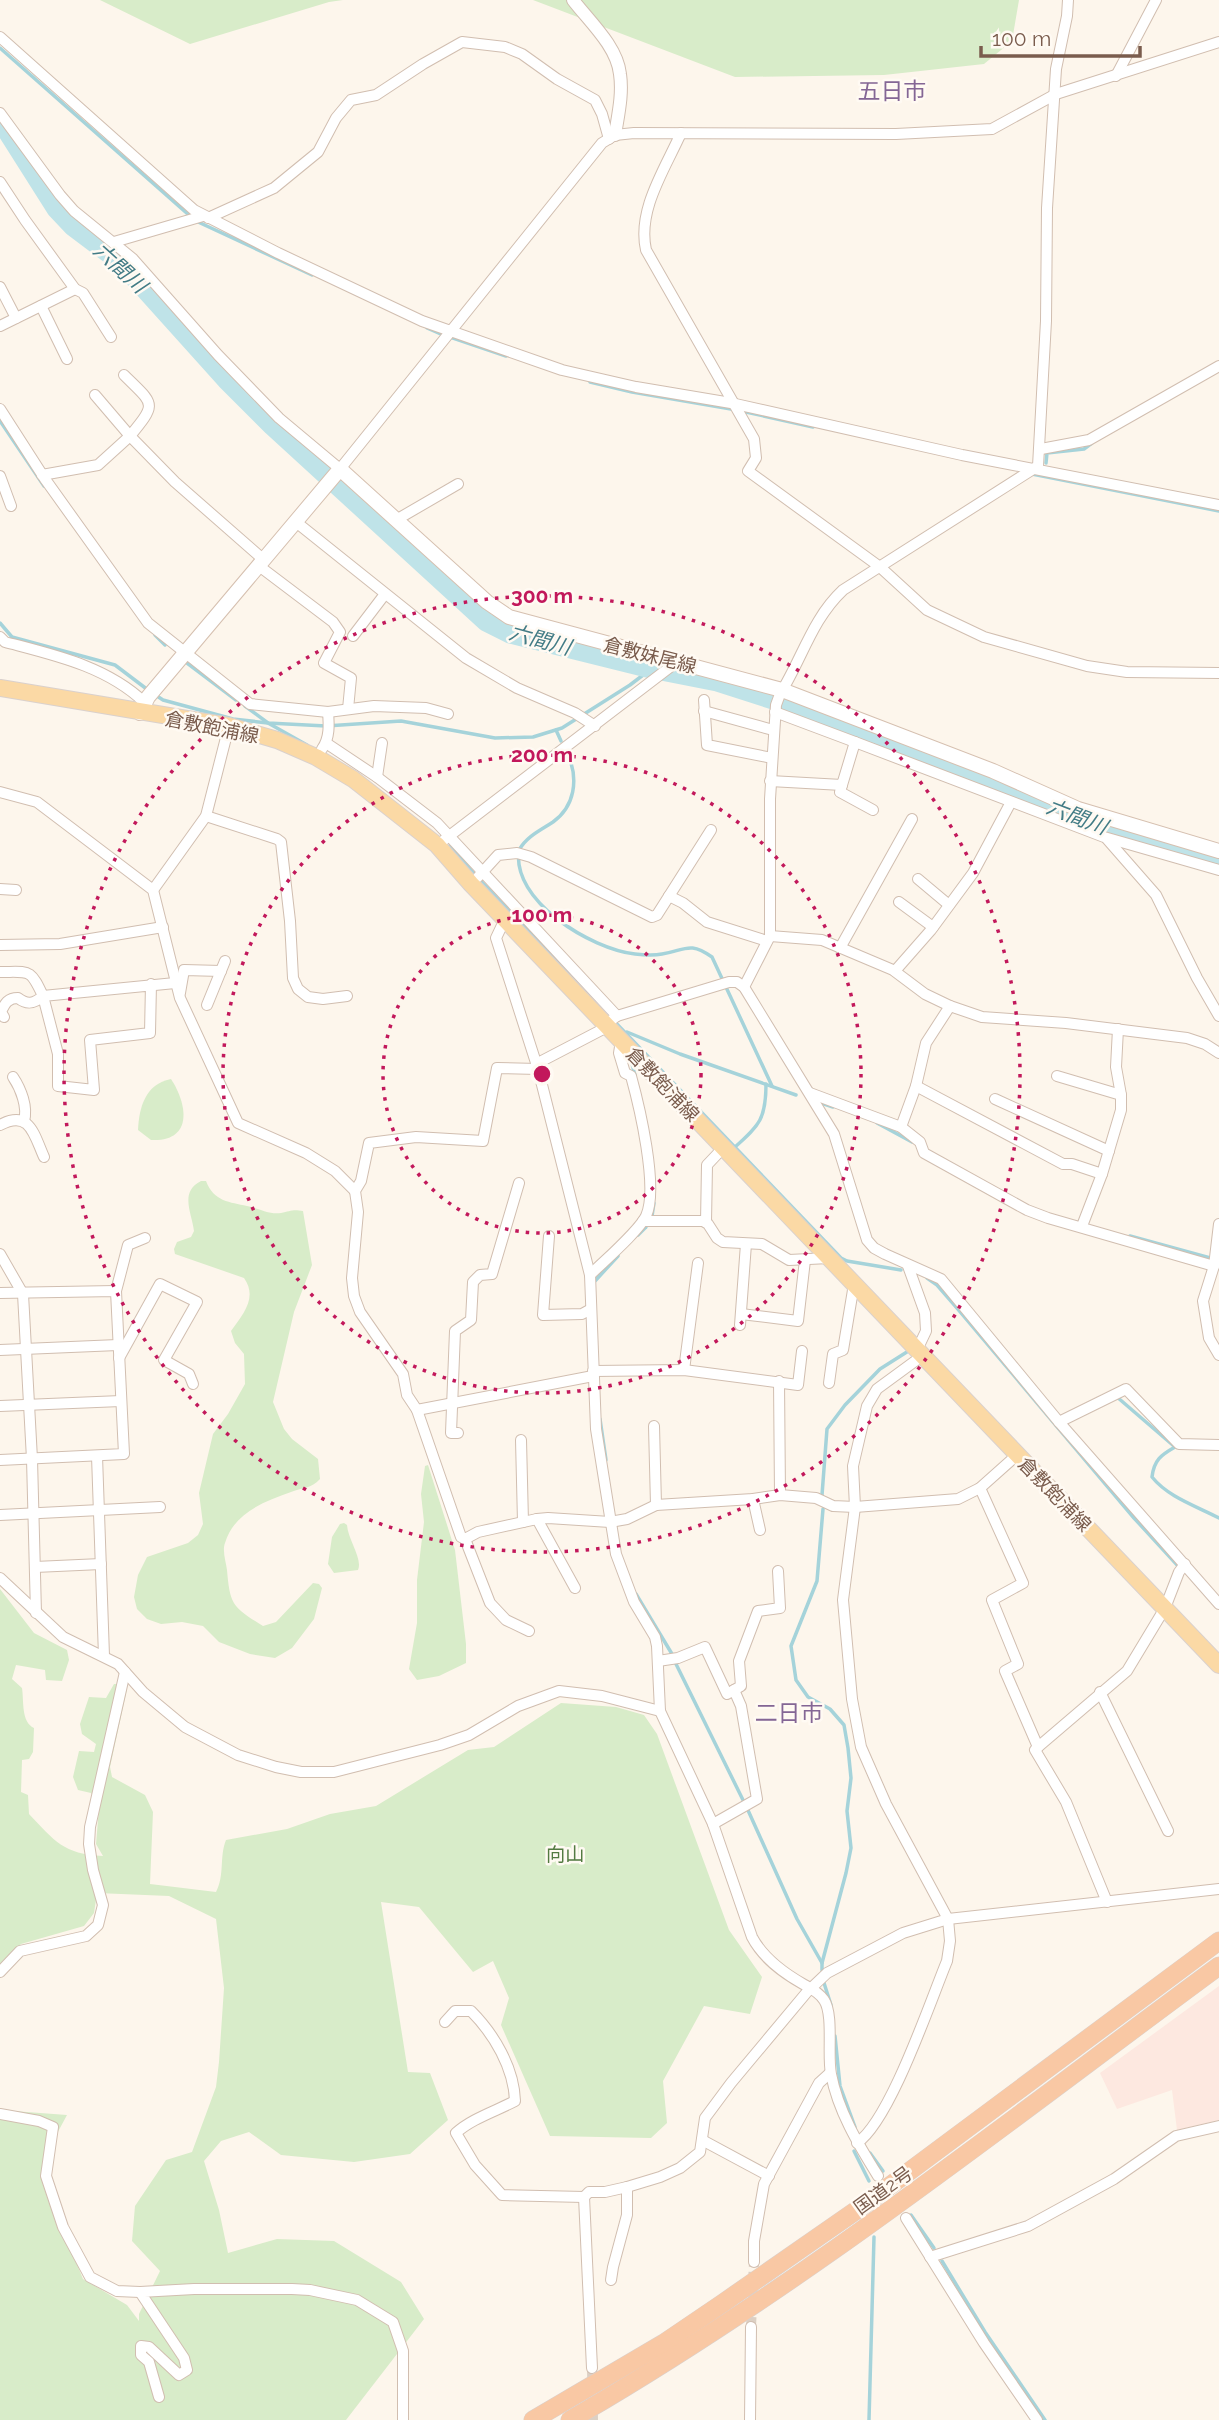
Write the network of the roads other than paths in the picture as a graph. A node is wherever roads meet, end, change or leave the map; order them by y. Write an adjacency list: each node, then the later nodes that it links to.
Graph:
1 (573, 0): 10 (street)
2 (1068, 0): 7 (street)
3 (1156, 0): 6 (street)
4 (0, 37): 12 (street)
5 (1219, 42): 6 (street)
6 (1116, 76): 7 (street)
7 (1056, 94): 9 (street); 29 (street)
8 (0, 113): 13 (street)
9 (681, 133): 10 (street); 25 (street)
10 (612, 137): 12 (street); 19 (street)
11 (0, 182): 15 (street)
12 (206, 217): 13 (street); 19 (street)
13 (114, 242): 30 (street)
14 (0, 286): 17 (street)
15 (75, 289): 16 (street); 20 (street)
16 (41, 306): 17 (street); 21 (street)
17 (16, 318): 18 (street)
18 (0, 326)
19 (451, 331): 25 (street); 30 (street)
20 (111, 337)
21 (67, 359)
22 (1219, 366): 29 (street)
23 (124, 375): 28 (street)
24 (94, 395): 28 (street)
25 (731, 403): 31 (street); 40 (street)
26 (0, 409): 27 (street)
27 (5, 429): 32 (street)
28 (130, 436): 32 (street); 39 (street)
29 (1041, 449): 31 (street)
30 (339, 471): 37 (main road, 倉敷妹尾線); 38 (main road)
31 (1030, 472): 35 (street); 40 (street)
32 (42, 475): 44 (street)
33 (0, 476): 36 (street)
34 (458, 484): 37 (street)
35 (1219, 505)
36 (11, 506)
37 (396, 520): 45 (main road, 倉敷妹尾線)
38 (296, 522): 39 (main road); 41 (street)
39 (262, 563): 44 (main road); 50 (street)
40 (880, 566): 46 (street); 49 (street)
41 (385, 594): 42 (street); 54 (street)
42 (354, 636)
43 (0, 637): 48 (street)
44 (186, 654): 48 (main road); 51 (street)
45 (676, 663): 49 (main road, 倉敷妹尾線); 54 (street)
46 (1219, 673)
47 (0, 688): 48 (main road, 倉敷飽浦線)
48 (148, 700): 53 (main road, 倉敷飽浦線)
49 (778, 700): 55 (street); 56 (street); 68 (main road, 倉敷妹尾線)
50 (348, 709): 51 (street); 52 (street)
51 (328, 714): 58 (street)
52 (448, 714)
53 (229, 726): 58 (main road, 倉敷飽浦線); 66 (street)
54 (595, 726): 70 (street)
55 (773, 730): 59 (street); 59 (street)
56 (855, 742): 62 (street); 64 (street)
57 (382, 743): 60 (street)
58 (321, 750): 60 (street); 70 (main road, 倉敷飽浦線)
59 (772, 758): 61 (street)
60 (377, 777): 70 (street)
61 (771, 781): 62 (street); 84 (street)
62 (842, 785): 65 (street)
63 (0, 792): 77 (street)
64 (1011, 802): 68 (street); 80 (street)
65 (873, 810)
66 (206, 816): 77 (street); 93 (street)
67 (912, 819): 86 (street)
68 (1107, 828): 71 (main road, 倉敷妹尾線); 72 (street); 97 (street)
69 (711, 831): 78 (street)
70 (442, 841): 73 (main road, 倉敷飽浦線)
71 (1219, 851)
72 (1219, 870)
73 (477, 878): 78 (street); 81 (main road, 倉敷飽浦線); 99 (street)
74 (918, 880): 80 (street)
75 (0, 889): 76 (street)
76 (16, 890)
77 (153, 890): 82 (street)
78 (669, 896): 84 (street)
79 (899, 902): 83 (street)
80 (949, 905): 83 (street)
81 (505, 919): 99 (main road, 倉敷飽浦線); 103 (street)
82 (163, 927): 85 (street); 89 (street)
83 (933, 927): 87 (street)
84 (769, 938): 86 (street); 91 (street)
85 (0, 945)
86 (840, 948): 87 (street)
87 (895, 971): 96 (street)
88 (0, 972): 92 (street)
89 (175, 983): 90 (street); 94 (street)
90 (151, 984): 92 (street); 92 (street)
91 (744, 987): 99 (street); 107 (street)
92 (43, 996): 98 (street)
93 (346, 996)
94 (180, 998): 95 (street); 118 (street)
95 (207, 1005)
96 (950, 1006): 100 (street); 106 (street)
97 (1219, 1016)
98 (4, 1017)
99 (611, 1021): 101 (main road, 倉敷飽浦線); 103 (street)
100 (1118, 1029): 102 (street); 108 (street)
101 (621, 1041): 113 (main road, 倉敷飽浦線); 119 (street)
102 (1219, 1054)
103 (537, 1067): 118 (street); 132 (street)
104 (1057, 1076): 108 (street)
105 (13, 1077): 110 (street)
106 (916, 1086): 112 (street); 116 (street)
107 (810, 1093): 112 (street); 131 (street)
108 (1121, 1096): 114 (street)
109 (995, 1099): 114 (street)
110 (24, 1121): 111 (street); 115 (street)
111 (0, 1125)
112 (901, 1127): 122 (street)
113 (724, 1147): 120 (street); 127 (main road, 倉敷飽浦線)
114 (1109, 1151): 116 (street)
115 (44, 1157)
116 (1102, 1174): 122 (street)
117 (519, 1183): 151 (street)
118 (355, 1191): 154 (street)
119 (643, 1221): 120 (street); 132 (street)
120 (706, 1222): 125 (street)
121 (1219, 1224): 129 (street)
122 (1082, 1226): 129 (street)
123 (549, 1236): 137 (street)
124 (145, 1238): 134 (street)
125 (746, 1244): 128 (street); 128 (street)
126 (0, 1254): 136 (street)
127 (830, 1258): 128 (street); 133 (main road, 倉敷飽浦線)
128 (805, 1261)
129 (1215, 1262): 143 (street)
130 (698, 1264): 145 (street)
131 (908, 1266): 142 (street); 155 (street)
132 (590, 1275): 137 (street)
133 (854, 1284): 142 (main road, 倉敷飽浦線); 148 (street)
134 (116, 1292): 136 (street); 138 (street)
135 (0, 1293): 136 (street)
136 (23, 1294): 139 (street)
137 (592, 1309): 146 (street)
138 (118, 1345): 139 (street); 144 (street)
139 (26, 1349): 140 (street); 152 (street)
140 (0, 1350)
141 (802, 1351): 147 (street)
142 (920, 1353): 160 (main road, 倉敷飽浦線); 169 (street)
143 (1219, 1355)
144 (119, 1359): 149 (street); 150 (street)
145 (684, 1370): 146 (street); 147 (street)
146 (593, 1373): 151 (street); 175 (street)
147 (779, 1381): 165 (street)
148 (829, 1383)
149 (192, 1384)
150 (121, 1401): 152 (street); 161 (street)
151 (453, 1403): 154 (street); 157 (street)
152 (29, 1405): 153 (street); 162 (street)
153 (0, 1406)
154 (417, 1410): 177 (street)
155 (1059, 1422): 159 (street); 180 (street)
156 (654, 1426): 167 (street)
157 (458, 1433)
158 (521, 1440): 174 (street)
159 (1219, 1445)
160 (1017, 1455): 164 (street); 185 (main road, 倉敷飽浦線)
161 (97, 1456): 162 (street); 170 (street)
162 (32, 1459): 163 (street); 171 (street)
163 (0, 1460)
164 (980, 1488): 169 (street); 195 (street)
165 (780, 1495): 166 (street); 169 (street)
166 (753, 1499): 167 (street); 176 (street)
167 (656, 1505): 175 (street)
168 (160, 1507): 170 (street)
169 (855, 1507): 200 (street)
170 (99, 1510): 171 (street); 178 (street)
171 (33, 1514): 172 (street); 179 (street)
172 (0, 1515)
173 (537, 1519): 174 (street); 175 (street); 183 (street)
174 (523, 1522): 177 (street)
175 (610, 1522): 189 (street)
176 (760, 1530)
177 (465, 1539): 187 (street)
178 (101, 1564): 179 (street); 188 (street)
179 (35, 1567): 186 (street)
180 (1183, 1567): 184 (street); 185 (street)
181 (778, 1571): 192 (street)
182 (0, 1578): 186 (street)
183 (575, 1588)
184 (1219, 1604)
185 (1165, 1608): 190 (main road, 倉敷飽浦線); 193 (street)
186 (36, 1613): 188 (street)
187 (529, 1631)
188 (104, 1656): 191 (street)
189 (658, 1661): 192 (street); 194 (street)
190 (1219, 1665)
191 (125, 1672): 194 (street); 203 (street)
192 (734, 1690): 196 (street)
193 (1100, 1692): 195 (street); 197 (street)
194 (660, 1711): 196 (street)
195 (1038, 1747): 199 (street)
196 (713, 1824): 204 (street)
197 (1167, 1831)
198 (1219, 1889): 199 (street)
199 (1107, 1902): 200 (street)
200 (948, 1919): 204 (street); 210 (street)
201 (1219, 1941): 224 (highway, 国道2号)
202 (1219, 1966): 225 (highway, 国道2号)
203 (0, 1972)
204 (811, 1988): 206 (street); 209 (street)
205 (445, 2022): 214 (street)
206 (831, 2073): 210 (street); 211 (street)
207 (0, 2113): 219 (street)
208 (1219, 2126): 216 (street)
209 (702, 2140): 211 (street); 213 (street)
210 (857, 2143): 212 (street)
211 (769, 2176): 217 (street)
212 (878, 2176)
213 (626, 2187): 214 (street); 218 (street)
214 (584, 2197): 221 (street)
215 (906, 2218): 216 (street)
216 (930, 2257): 227 (street)
217 (754, 2262)
218 (611, 2280)
219 (140, 2292): 222 (street); 223 (street)
220 (751, 2327): 226 (street)
221 (592, 2368)
222 (159, 2397)
223 (403, 2420)
224 (533, 2420)
225 (570, 2420)
226 (750, 2420)
227 (1037, 2420)

